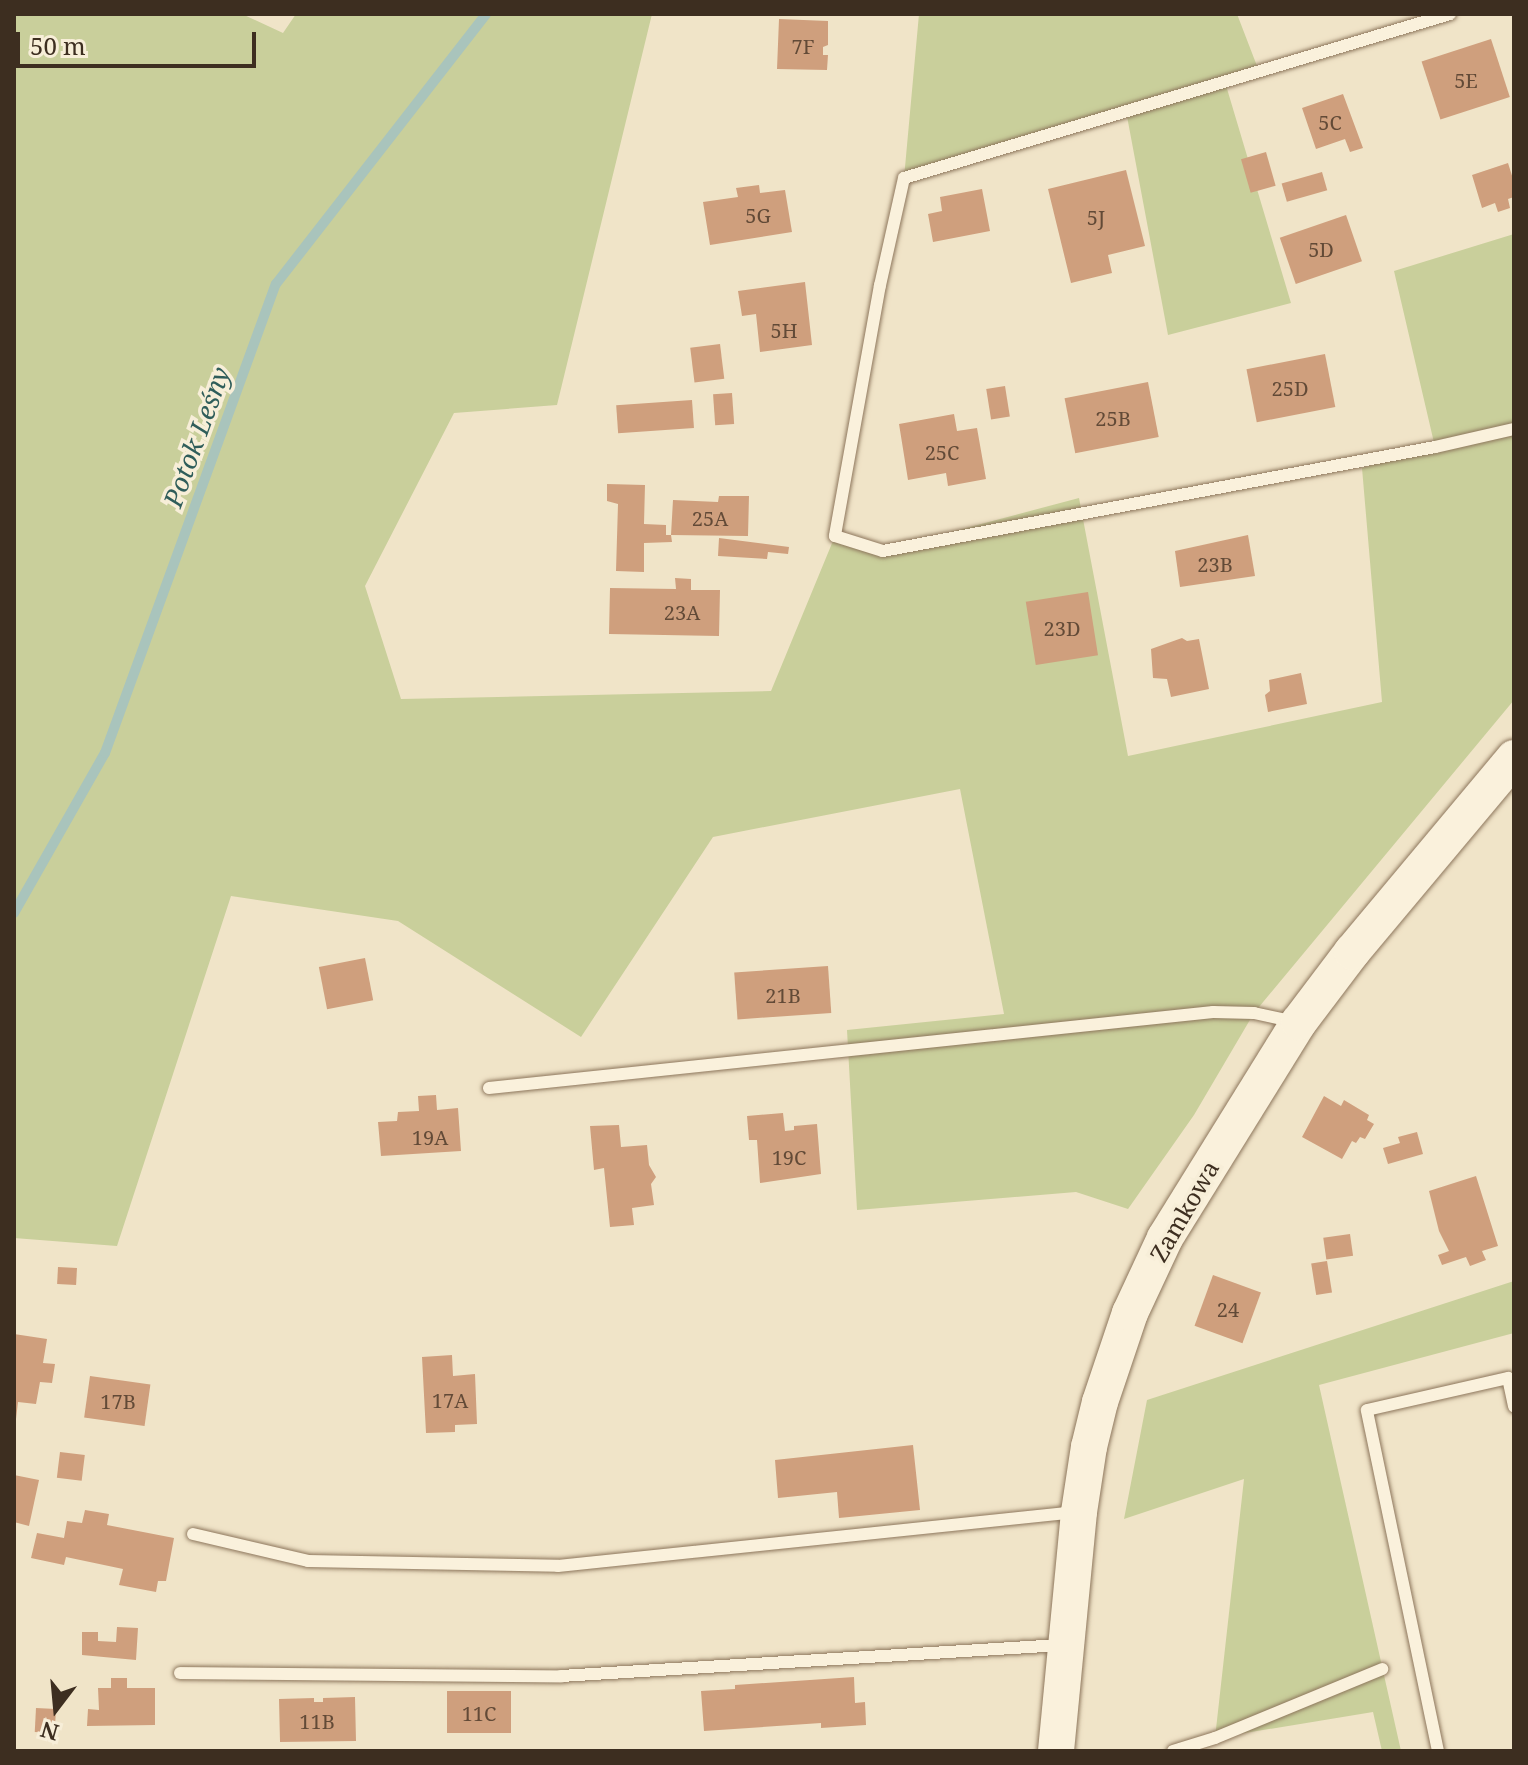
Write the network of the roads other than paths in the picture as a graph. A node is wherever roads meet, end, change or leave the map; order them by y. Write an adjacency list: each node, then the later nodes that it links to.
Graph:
1 (1450, 14): 2 (lane)
2 (1514, 429)
3 (1514, 758): 4 (street, Zamkowa)
4 (1299, 1022): 5 (lane); 7 (street, Zamkowa)
5 (489, 1088)
6 (1514, 1406): 14 (lane)
7 (1079, 1512): 8 (lane); 9 (street, Zamkowa)
8 (193, 1534)
9 (1068, 1645): 11 (lane); 12 (street, Zamkowa)
10 (1382, 1669): 13 (lane)
11 (180, 1673)
12 (1056, 1751)
13 (1173, 1751)
14 (1438, 1751)

